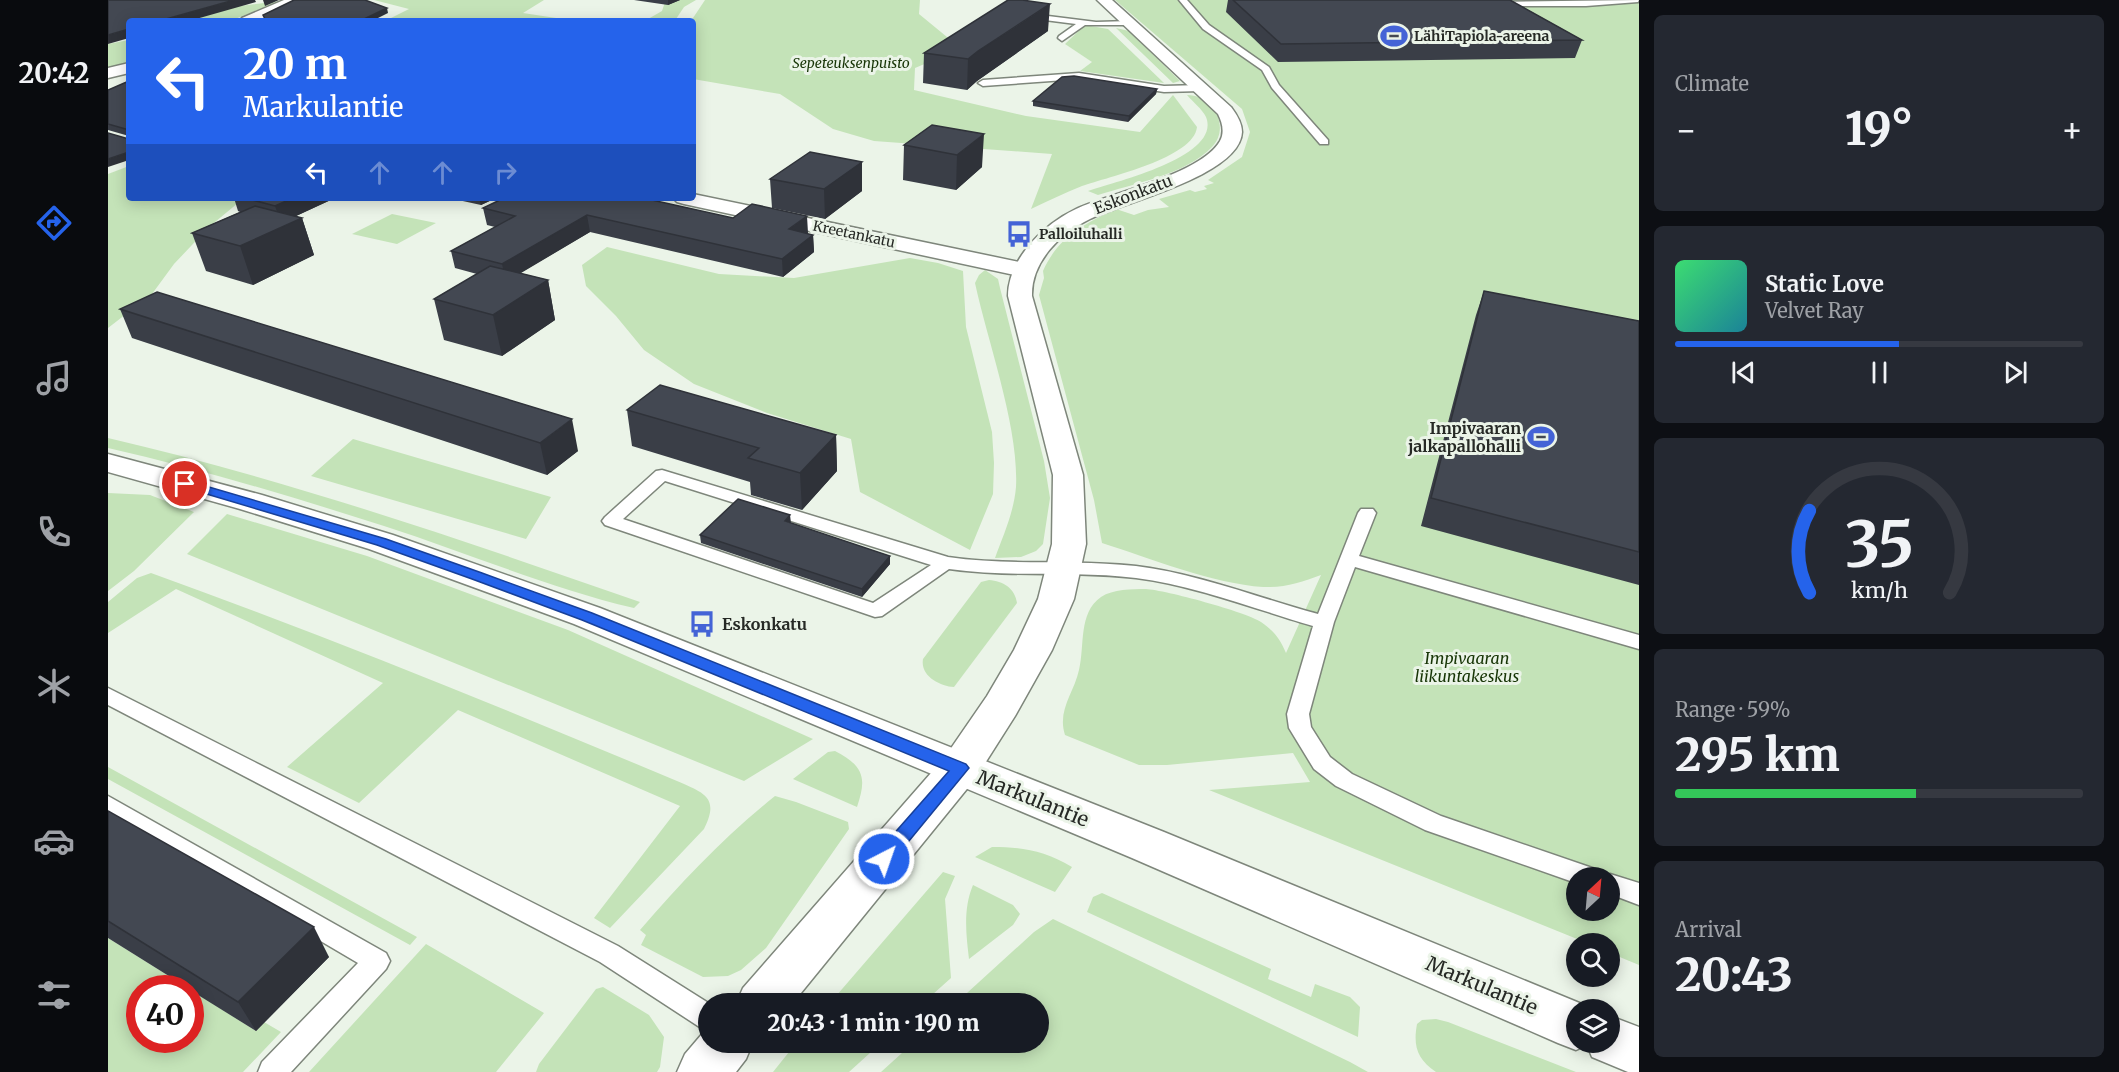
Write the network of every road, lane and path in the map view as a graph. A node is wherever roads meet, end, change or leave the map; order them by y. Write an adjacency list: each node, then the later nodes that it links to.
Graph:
1 (296, 0): 7 (street)
2 (1104, 0): 9 (street, Eskonkatu)
3 (1183, 0): 15 (lane)
4 (1638, 0): 5 (lane)
5 (1487, 3)
6 (1017, 14): 8 (lane)
7 (254, 18)
8 (1083, 22): 9 (lane); 10 (lane)
9 (1130, 23): 14 (street, Eskonkatu)
10 (1062, 38)
11 (126, 69): 12 (street)
12 (108, 73)
13 (983, 83): 14 (lane)
14 (1201, 88): 17 (street, Eskonkatu)
15 (1324, 142)
16 (696, 201): 17 (street, Kreetankatu)
17 (1024, 270): 22 (street, Eskonkatu)
18 (108, 463): 26 (street, Markulantie)
19 (1367, 513): 20 (lane)
20 (1350, 559): 23 (lane); 24 (lane)
21 (946, 563): 21 (lane); 22 (lane)
22 (1065, 569): 23 (lane); 26 (street, Eskonkatu)
23 (1324, 622): 28 (lane)
24 (1639, 642)
25 (108, 696): 32 (lane)
26 (960, 768): 31 (street, Eskonkatu); 33 (street, Markulantie)
27 (108, 805): 37 (lane)
28 (1566, 869)
29 (1620, 887): 30 (lane)
30 (1639, 894)
31 (770, 993)
32 (698, 1011)
33 (1566, 1022)
34 (1620, 1044): 35 (street)
35 (1639, 1052)
36 (719, 1053): 38 (street)
37 (272, 1072)
38 (703, 1072)

